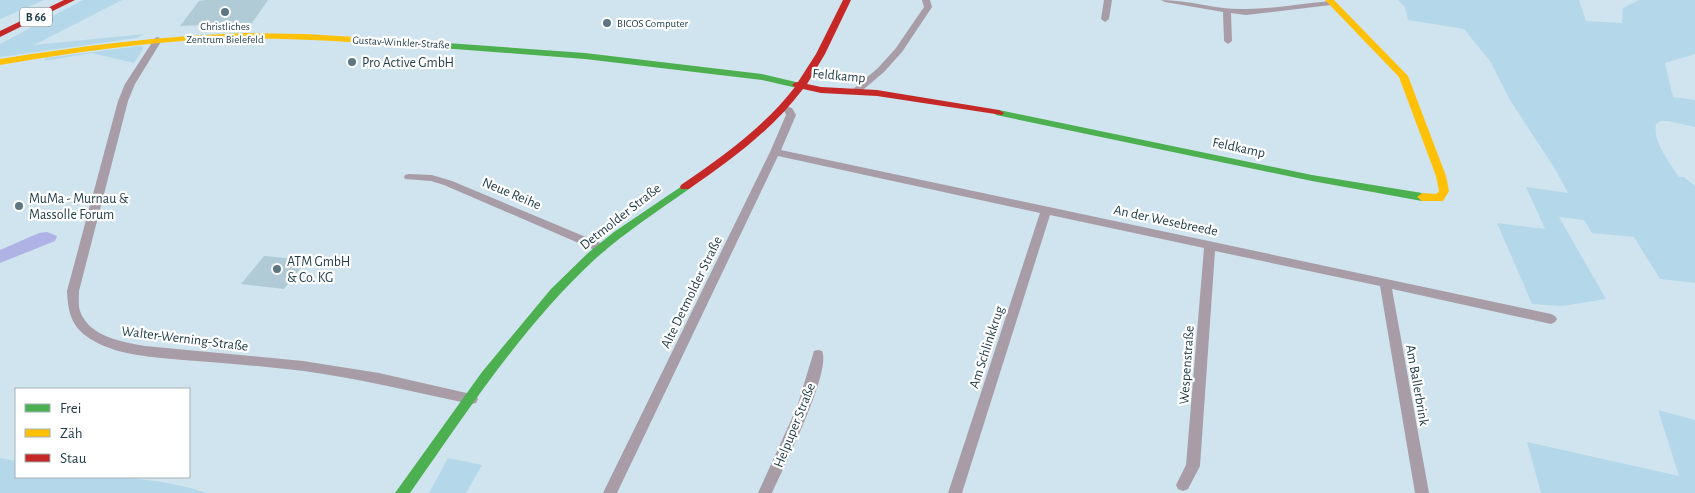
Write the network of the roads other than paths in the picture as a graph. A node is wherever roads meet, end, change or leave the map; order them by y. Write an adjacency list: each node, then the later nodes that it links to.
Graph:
1 (55, 0): 11 (main road, B 66)
2 (71, 0): 12 (main road, B 66)
3 (847, 0): 16 (main road, Detmolder Straße)
4 (926, 0): 17 (street)
5 (1108, 0): 10 (street)
6 (1165, 0): 7 (street)
7 (1182, 1): 9 (street)
8 (1330, 1): 9 (street); 17 (main road, Feldkamp)
9 (1227, 11): 14 (street)
10 (1105, 19)
11 (0, 26)
12 (0, 34)
13 (158, 40): 15 (main road, Gustav-Winkler-Straße); 16 (main road, Gustav-Winkler-Straße); 27 (street, Walter-Werning-Straße)
14 (1228, 41)
15 (0, 62)
16 (800, 86): 17 (main road, Feldkamp); 18 (main road, Detmolder Straße)
17 (855, 92)
18 (782, 108): 19 (street, Alte Detmolder Straße); 23 (main road, Detmolder Straße)
19 (776, 152): 21 (street, An der Wesebreede); 30 (street, Alte Detmolder Straße)
20 (409, 177): 23 (street, Neue Reihe)
21 (1046, 210): 22 (street, An der Wesebreede); 32 (street, Am Schlinkkrug)
22 (1210, 245): 24 (street, An der Wesebreede); 28 (street, Wespenstraße)
23 (601, 248): 27 (main road, Detmolder Straße)
24 (1385, 283): 25 (street, An der Wesebreede); 33 (street, Am Ballerbrink)
25 (1551, 318)
26 (818, 355): 31 (street, Helpuper Straße)
27 (471, 399): 29 (main road, Detmolder Straße)
28 (1183, 485)
29 (402, 493)
30 (610, 493)
31 (765, 493)
32 (955, 493)
33 (1422, 493)

